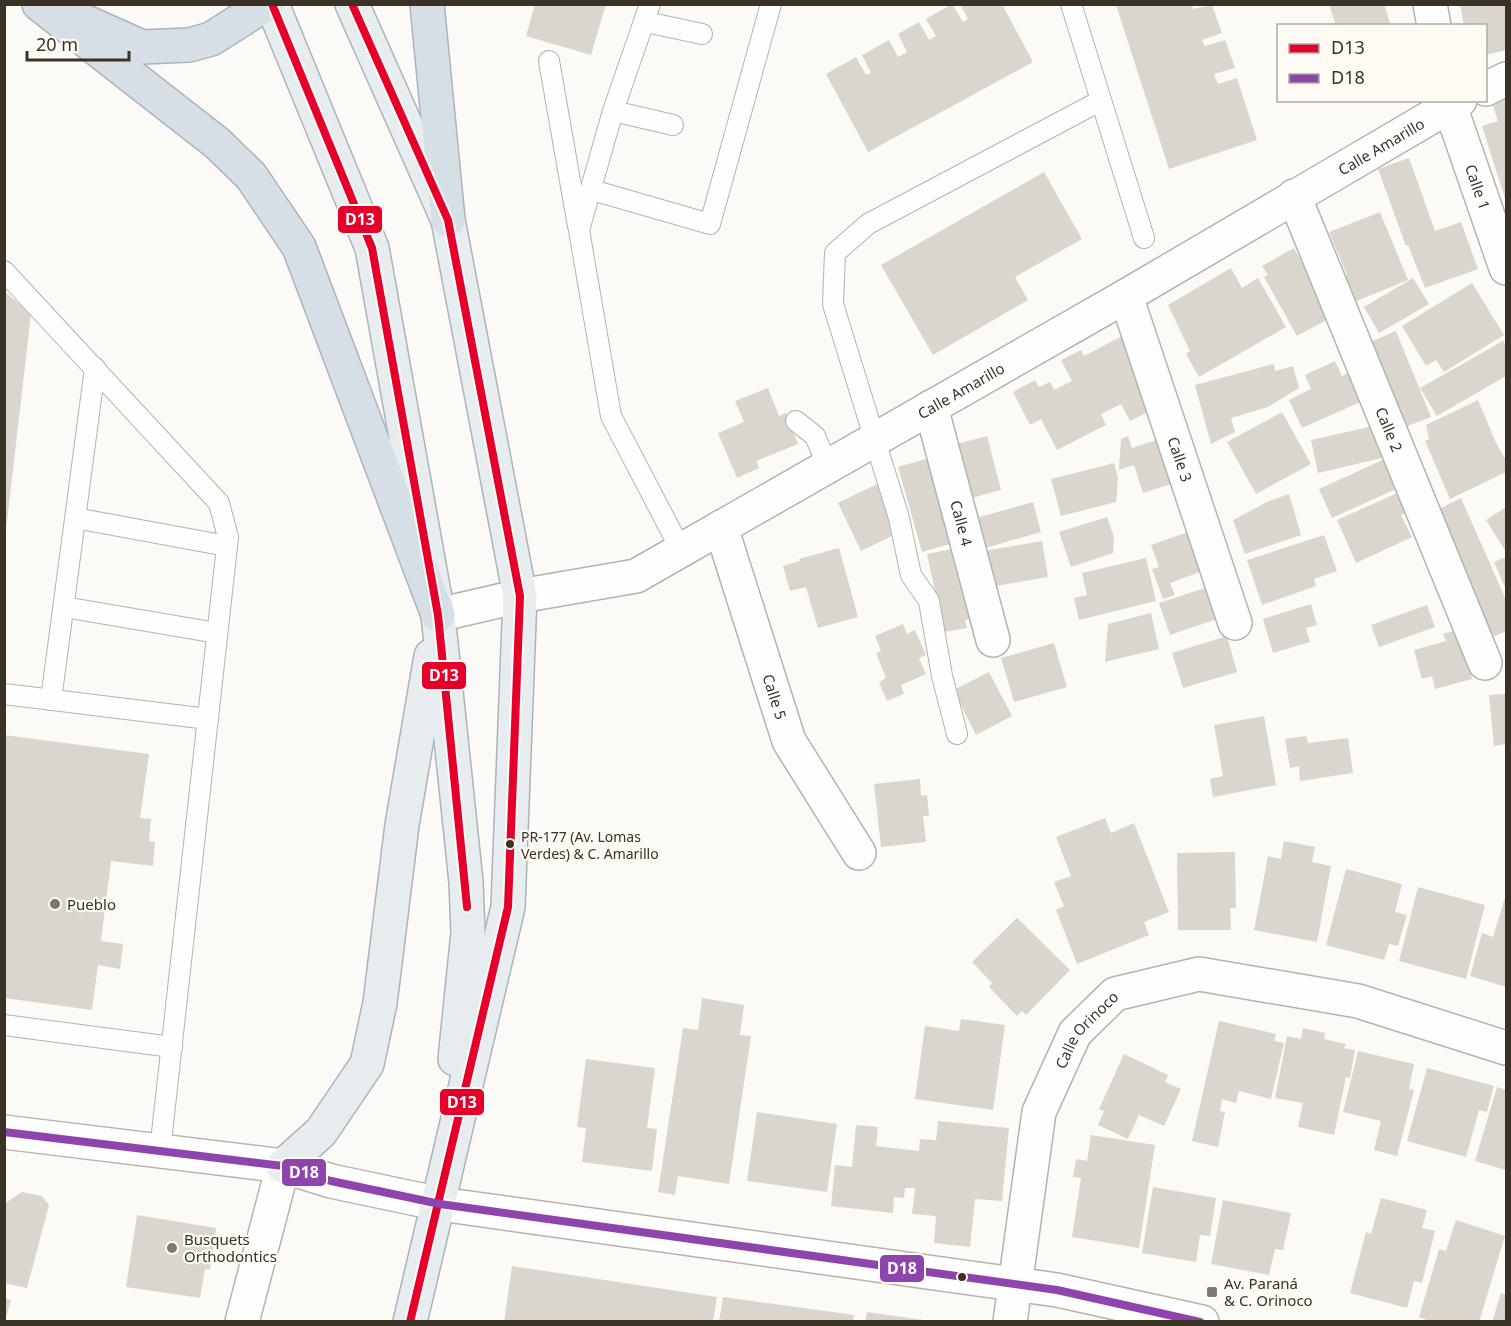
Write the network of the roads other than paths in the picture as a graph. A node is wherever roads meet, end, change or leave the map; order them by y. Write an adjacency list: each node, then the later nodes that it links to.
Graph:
1 (39, 4): 39 (highway)
2 (45, 4): 3 (highway)
3 (266, 4)
4 (272, 4): 39 (main road)
5 (352, 4): 22 (main road)
6 (427, 4): 22 (highway)
7 (771, 4): 20 (lane)
8 (1071, 4): 16 (lane)
9 (1430, 4): 11 (street)
10 (648, 13): 12 (lane); 18 (lane)
11 (1434, 24)
12 (702, 34)
13 (549, 61): 23 (lane)
14 (1506, 79): 15 (street)
15 (1487, 88)
16 (1100, 101): 24 (lane); 31 (lane)
17 (1452, 102): 21 (street, Calle Amarillo); 25 (street, Calle 1)
18 (613, 111): 19 (lane); 20 (lane)
19 (673, 126)
20 (592, 190): 23 (lane)
21 (1294, 196): 27 (street, Calle Amarillo); 43 (street, Calle 2)
22 (448, 220): 37 (main road)
23 (579, 230): 36 (lane)
24 (1144, 238)
25 (1506, 268)
26 (4, 271): 28 (lane)
27 (1126, 296): 29 (street, Calle Amarillo); 40 (street, Calle 3)
28 (95, 368): 33 (lane); 35 (lane)
29 (931, 407): 31 (street, Calle Amarillo); 42 (street, Calle 4)
30 (796, 421): 32 (lane)
31 (875, 440): 32 (street, Calle Amarillo); 47 (lane)
32 (828, 466): 34 (street, Calle Amarillo)
33 (75, 518): 35 (lane); 38 (lane)
34 (721, 527): 36 (street, Calle Amarillo); 48 (street, Calle 5)
35 (227, 546): 41 (lane)
36 (681, 550): 37 (street, Calle Amarillo)
37 (520, 596): 39 (street, Calle Amarillo); 55 (main road)
38 (64, 608): 41 (lane); 45 (lane)
39 (438, 615): 54 (main road); 55 (main road)
40 (1235, 623)
41 (218, 633): 46 (lane)
42 (993, 640)
43 (1485, 663)
44 (4, 694): 45 (lane)
45 (51, 700): 46 (lane)
46 (208, 719): 50 (lane)
47 (957, 734)
48 (859, 853)
49 (4, 1024): 50 (lane)
50 (172, 1047): 53 (lane)
51 (1506, 1048): 56 (street, Calle Orinoco)
52 (4, 1132): 53 (street)
53 (160, 1151): 54 (street)
54 (284, 1166): 55 (street); 57 (street)
55 (440, 1204): 56 (street); 58 (main road)
56 (1015, 1286): 59 (street, Calle Orinoco); 60 (street)
57 (242, 1322)
58 (410, 1322)
59 (1010, 1322)
60 (1202, 1322)

